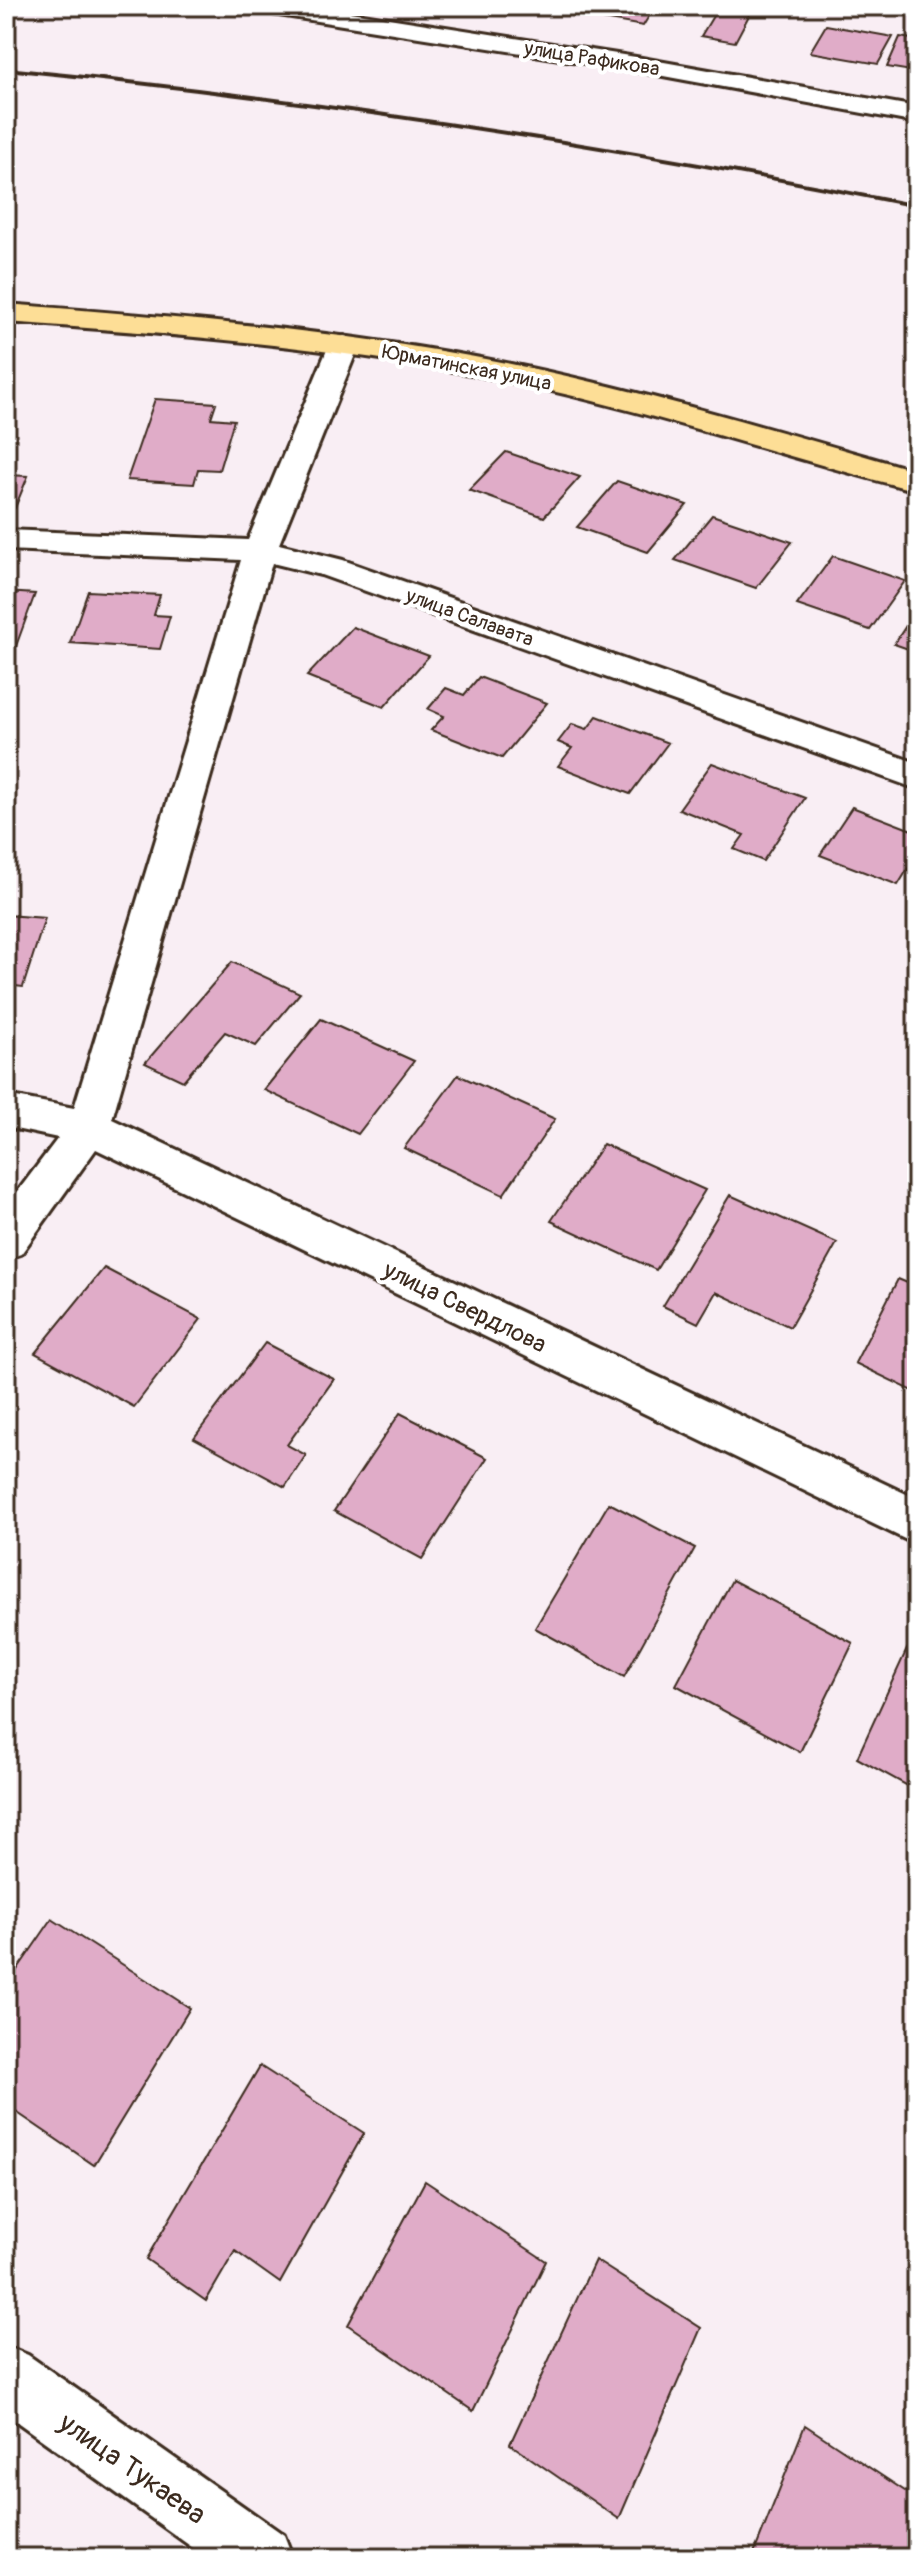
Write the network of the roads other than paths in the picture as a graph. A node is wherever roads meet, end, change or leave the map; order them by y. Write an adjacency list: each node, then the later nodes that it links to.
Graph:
1 (266, 6): 2 (street, улица Рафикова)
2 (917, 115)
3 (6, 313): 4 (main road, Юрматинская улица)
4 (344, 345): 5 (main road, Юрматинская улица); 7 (street)
5 (917, 481)
6 (6, 540): 7 (street, улица Салавата)
7 (260, 550): 8 (street, улица Салавата); 10 (street)
8 (917, 776)
9 (6, 1111): 10 (street, улица Свердлова)
10 (89, 1127): 11 (street); 12 (street, улица Свердлова)
11 (6, 1241)
12 (917, 1523)
13 (6, 2377): 14 (street, улица Тукаева)
14 (261, 2558)

